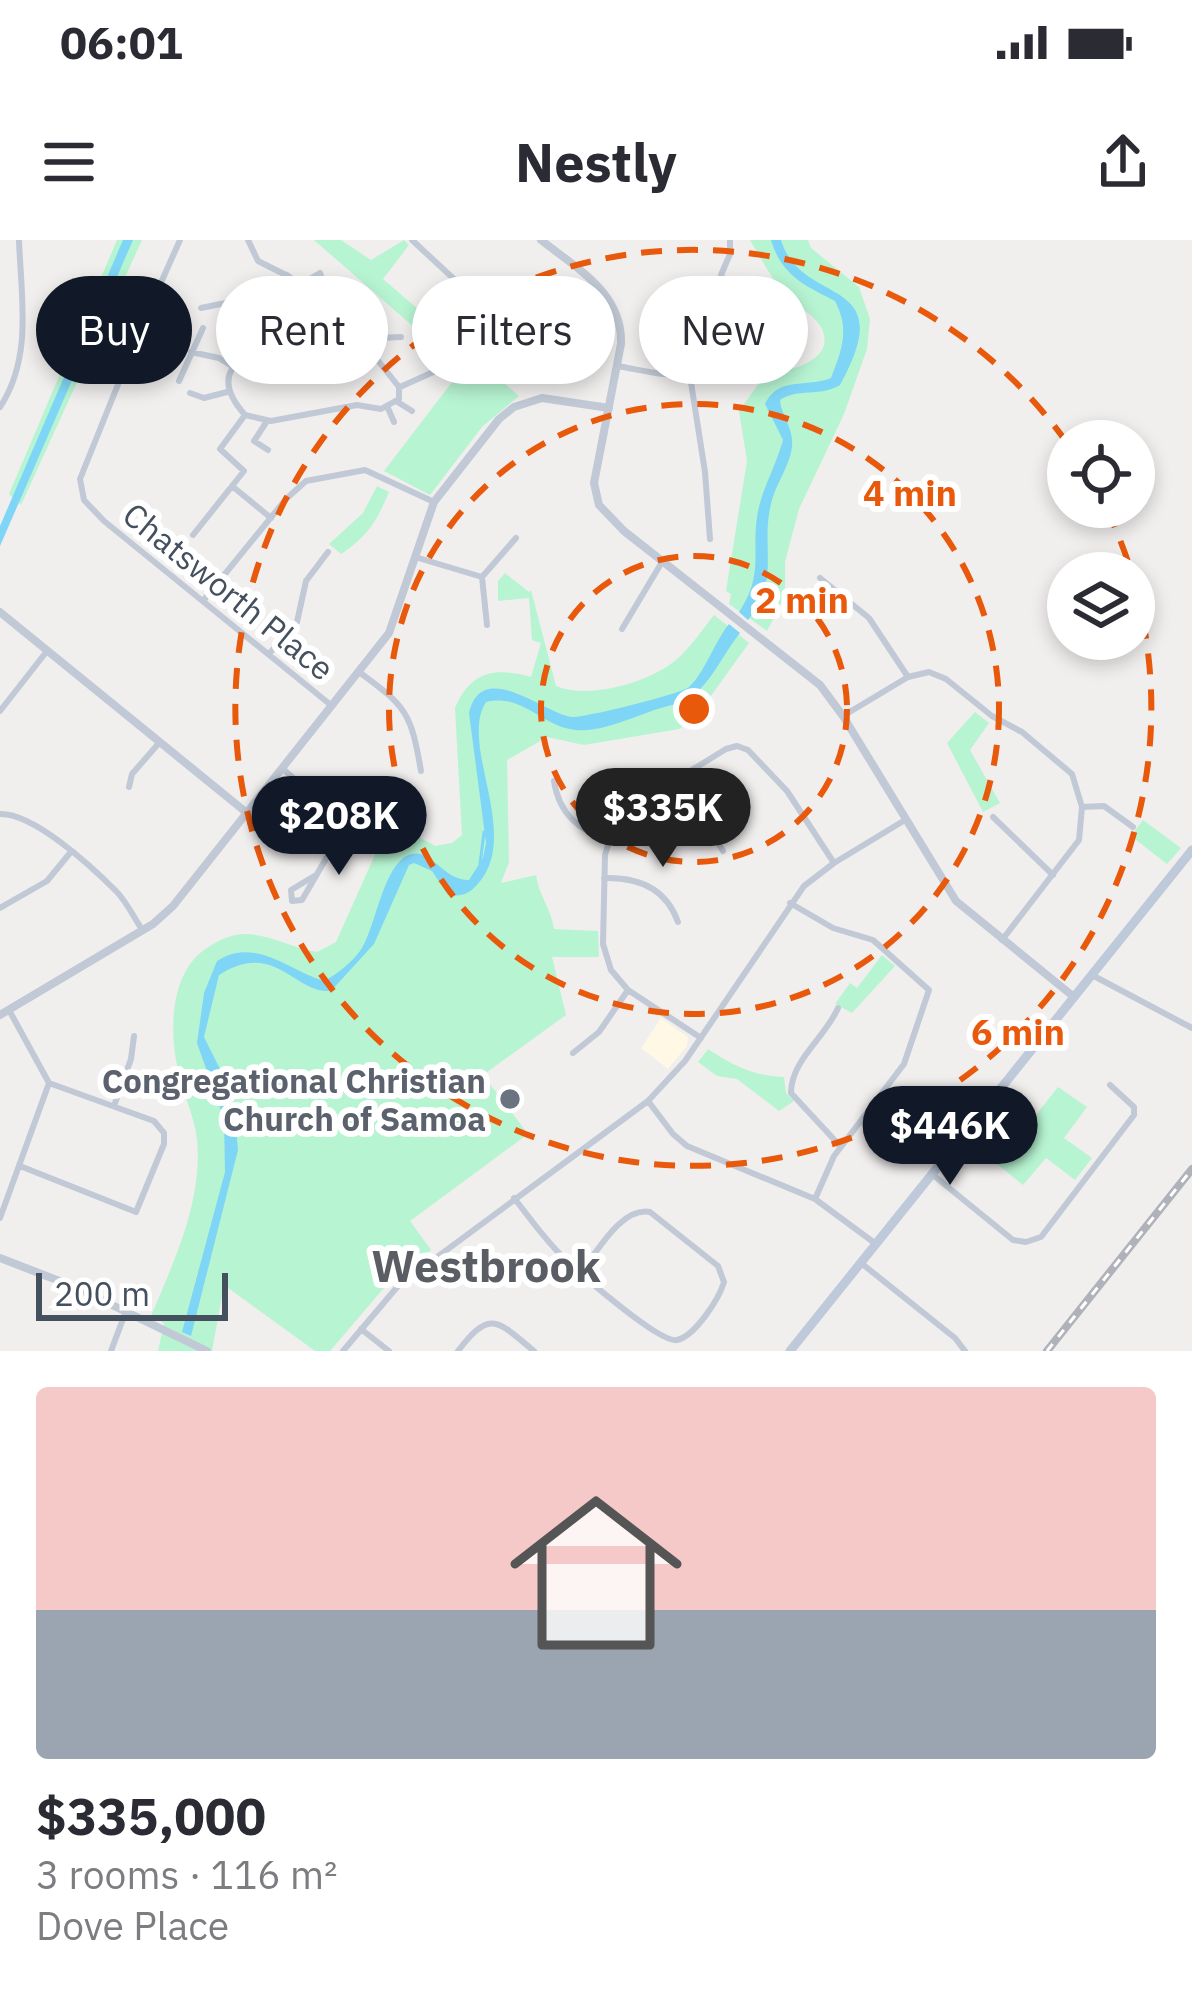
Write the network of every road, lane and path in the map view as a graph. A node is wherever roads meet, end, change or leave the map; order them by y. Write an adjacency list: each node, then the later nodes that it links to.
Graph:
1 (19, 240): 27 (street)
2 (180, 240): 8 (street)
3 (248, 240): 7 (street)
4 (412, 240): 9 (street)
5 (541, 240): 16 (street)
6 (730, 240): 10 (street)
7 (287, 274): 11 (street)
8 (164, 276)
9 (451, 276)
10 (722, 276)
11 (201, 308)
12 (203, 328): 15 (street)
13 (400, 337): 14 (street)
14 (388, 338)
15 (192, 350)
16 (617, 365): 17 (street); 28 (street)
17 (639, 368)
18 (388, 375): 23 (street)
19 (412, 382): 23 (street)
20 (118, 384): 45 (street, Chatsworth Place)
21 (227, 384): 24 (street)
22 (691, 384): 39 (street)
23 (400, 387): 26 (street)
24 (228, 392): 25 (street); 30 (street)
25 (190, 393)
26 (392, 403): 29 (street); 31 (street); 32 (street)
27 (0, 407)
28 (609, 408): 35 (street); 42 (street)
29 (412, 411)
30 (245, 416): 31 (street); 34 (street)
31 (267, 421): 33 (street)
32 (394, 422)
33 (268, 450)
34 (232, 486): 36 (street); 37 (street)
35 (434, 502): 36 (street); 41 (street)
36 (271, 518): 45 (street)
37 (193, 535)
38 (516, 538): 43 (street)
39 (710, 539)
40 (328, 552): 50 (street)
41 (416, 556): 43 (street); 51 (street)
42 (662, 562): 48 (street); 55 (street)
43 (482, 577): 47 (street)
44 (820, 578): 52 (street)
45 (203, 601): 50 (street, Chatsworth Place)
46 (0, 612): 49 (street)
47 (487, 625)
48 (622, 629)
49 (47, 651): 54 (street); 56 (street)
50 (269, 654): 53 (street, Chatsworth Place)
51 (359, 672): 53 (street); 58 (street)
52 (908, 677): 55 (street); 62 (street)
53 (332, 706): 57 (street)
54 (0, 711)
55 (843, 716): 66 (street)
56 (159, 743): 61 (street); 63 (street)
57 (283, 769): 63 (street); 73 (street)
58 (421, 771)
59 (554, 781): 68 (street)
60 (672, 781): 68 (street); 69 (street); 72 (street)
61 (129, 787)
62 (1082, 807): 67 (street); 74 (street)
63 (247, 813): 79 (street)
64 (0, 814): 71 (street)
65 (993, 818): 74 (street)
66 (905, 820): 72 (street); 80 (street)
67 (1133, 827)
68 (608, 841): 75 (street)
69 (723, 851)
70 (1191, 851): 81 (main road)
71 (70, 853): 77 (street); 79 (street)
72 (834, 862): 76 (street)
73 (316, 875): 73 (street)
74 (1054, 875): 80 (street)
75 (604, 878): 78 (street); 82 (street)
76 (790, 903): 88 (street); 94 (street)
77 (0, 908)
78 (678, 922)
79 (143, 931): 85 (street)
80 (1002, 940): 83 (street)
81 (1092, 975): 83 (main road); 86 (street)
82 (628, 990): 88 (street); 89 (street)
83 (1074, 997): 96 (main road)
84 (838, 1008): 94 (street)
85 (4, 1012): 90 (street)
86 (1192, 1028)
87 (134, 1036): 93 (street)
88 (701, 1038): 92 (street)
89 (573, 1053)
90 (49, 1084): 93 (street); 95 (street)
91 (1110, 1085): 96 (street)
92 (648, 1101): 97 (street); 98 (street)
93 (114, 1106): 95 (street)
94 (841, 1147): 98 (street)
95 (20, 1166): 99 (street)
96 (932, 1174): 100 (main road)
97 (514, 1198): 103 (street); 105 (street)
98 (815, 1199): 100 (street)
99 (0, 1218)
100 (876, 1244): 102 (main road)
101 (0, 1258): 104 (street)
102 (861, 1262): 112 (main road); 113 (street)
103 (580, 1272): 103 (street)
104 (126, 1311): 106 (street); 107 (street)
105 (361, 1329): 108 (street); 109 (street)
106 (111, 1351)
107 (206, 1351)
108 (343, 1351)
109 (389, 1351)
110 (458, 1351): 111 (street)
111 (534, 1351)
112 (790, 1351)
113 (965, 1351)

